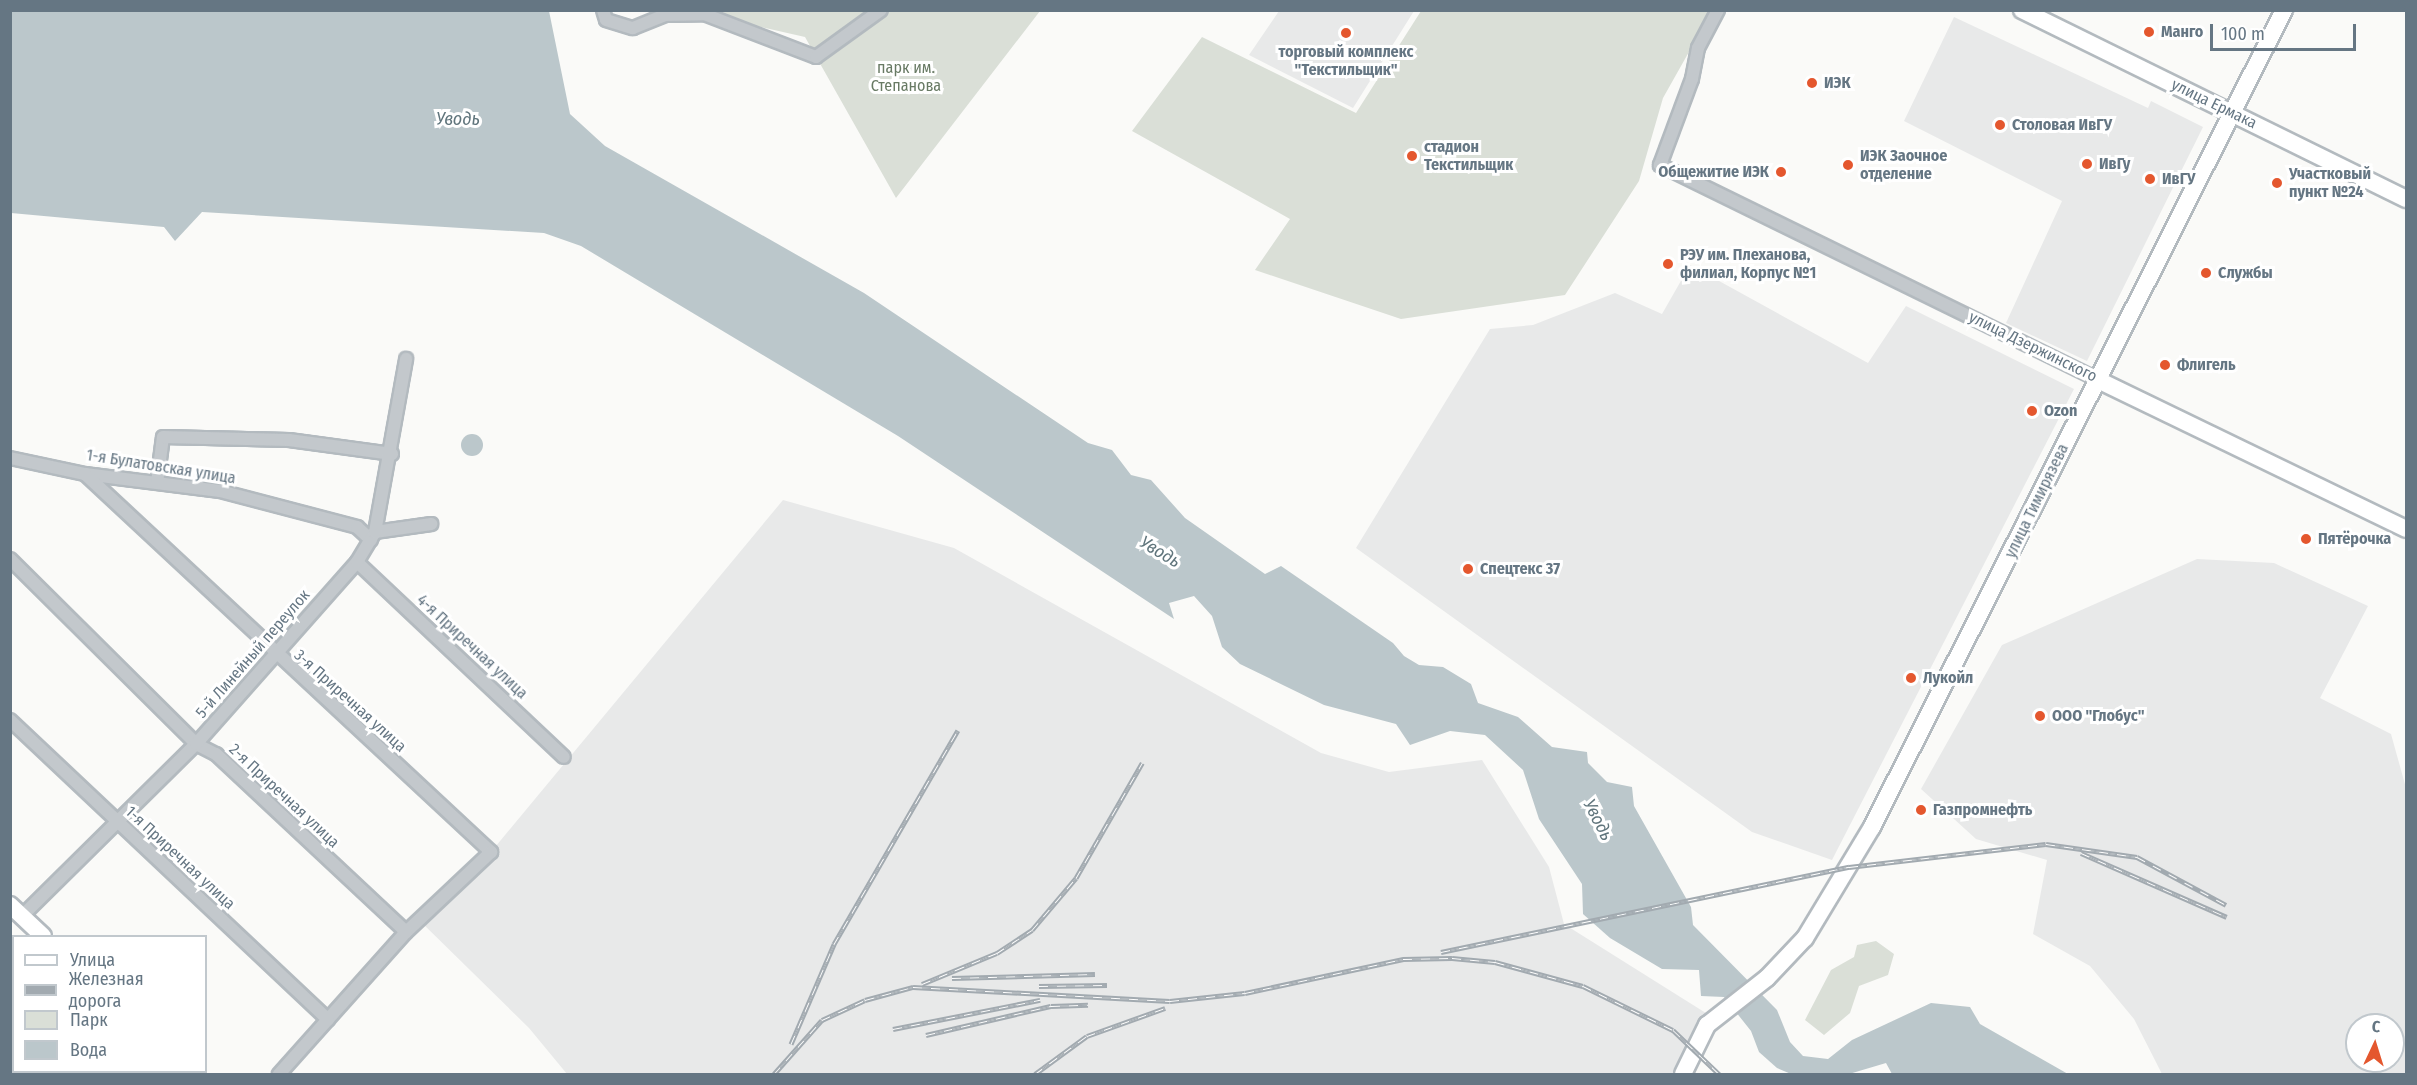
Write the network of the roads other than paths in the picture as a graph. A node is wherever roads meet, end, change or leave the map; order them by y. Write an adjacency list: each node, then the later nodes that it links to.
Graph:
1 (603, 10): 2 (street)
2 (881, 10)
3 (1718, 10): 9 (street, улица Дзержинского)
4 (2022, 10): 6 (main road, улица Ермака)
5 (2284, 10): 6 (main road, улица Тимирязева)
6 (2232, 112): 7 (main road, улица Ермака); 9 (main road, улица Тимирязева)
7 (2406, 199)
8 (406, 359): 10 (street, 5-й Линейный переулок)
9 (2098, 380): 15 (main road, улица Дзержинского); 29 (main road, улица Тимирязева)
10 (392, 454): 13 (street); 16 (street, 5-й Линейный переулок)
11 (10, 458): 12 (street, 1-я Булатовская улица)
12 (86, 474): 13 (street, 1-я Булатовская улица); 19 (street, 3-я Приречная улица)
13 (157, 483): 16 (street, 1-я Булатовская улица)
14 (431, 524): 16 (street)
15 (2406, 529)
16 (373, 536): 18 (street, 5-й Линейный переулок)
17 (10, 559): 21 (street, 2-я Приречная улица)
18 (357, 561): 19 (street, 5-й Линейный переулок); 22 (street, 4-я Приречная улица)
19 (274, 654): 21 (street, 5-й Линейный переулок); 25 (street, 3-я Приречная улица)
20 (10, 720): 23 (street, 1-я Приречная улица)
21 (196, 744): 23 (street, 5-й Линейный переулок); 25 (street, 2-я Приречная улица)
22 (564, 757)
23 (115, 821): 24 (street, 5-й Линейный переулок); 27 (street, 1-я Приречная улица)
24 (14, 911): 26 (main road)
25 (406, 932): 27 (street)
26 (42, 935)
27 (328, 1020): 28 (street)
28 (279, 1074)
29 (1683, 1074)

